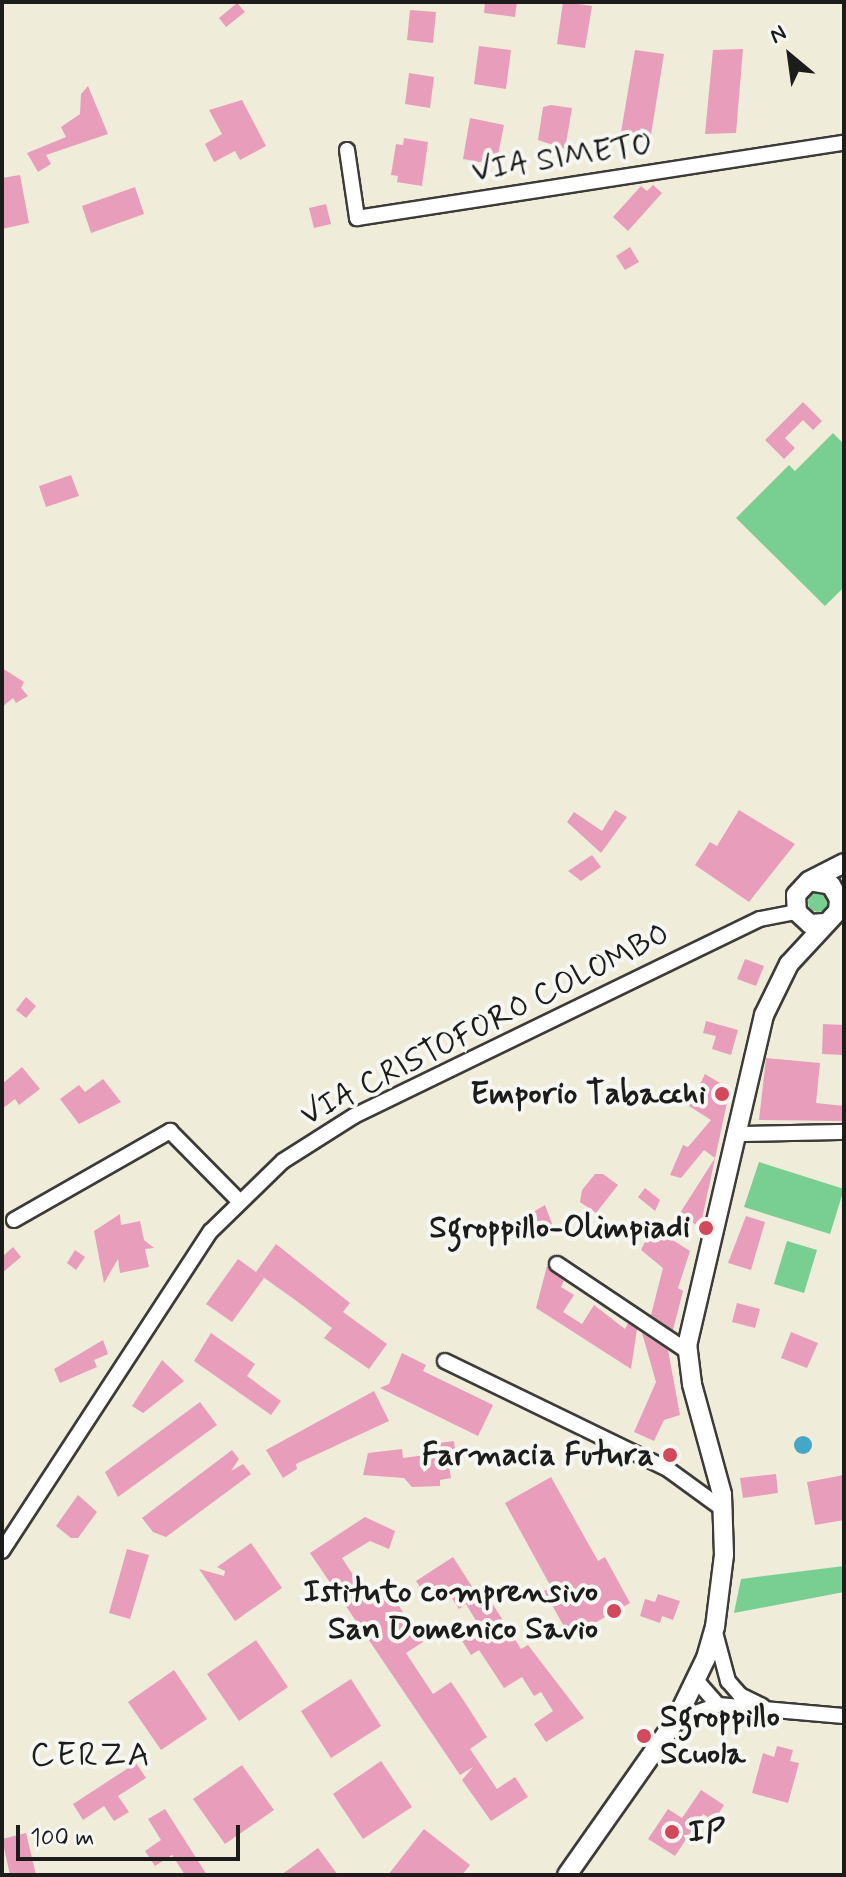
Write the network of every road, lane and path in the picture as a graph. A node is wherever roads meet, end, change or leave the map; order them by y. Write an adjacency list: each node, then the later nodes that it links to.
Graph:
1 (844, 143): 2 (street, VIA SIMETO)
2 (347, 150)
3 (844, 863): 4 (main road)
4 (806, 883): 5 (main road); 6 (main road); 7 (street)
5 (842, 893): 8 (main road)
6 (798, 914): 7 (street); 8 (main road); 9 (main road)
7 (760, 919): 12 (street, VIA CRISTOFORO COLOMBO)
8 (825, 923): 9 (main road)
9 (789, 964): 11 (main road)
10 (844, 1132): 11 (street)
11 (739, 1134): 15 (main road)
12 (239, 1201): 13 (street); 20 (street, VIA CRISTOFORO COLOMBO)
13 (14, 1220)
14 (557, 1264): 15 (street)
15 (687, 1351): 18 (main road)
16 (445, 1361): 17 (street)
17 (669, 1470): 18 (street); 19 (street)
18 (719, 1473): 19 (main road)
19 (724, 1510): 21 (main road)
20 (2, 1551)
21 (715, 1627): 22 (main road); 23 (street)
22 (697, 1681): 23 (street); 24 (street); 27 (main road)
23 (728, 1681): 25 (street)
24 (718, 1705): 25 (street); 27 (street)
25 (775, 1710): 26 (street)
26 (844, 1716)
27 (676, 1720): 28 (main road)
28 (567, 1875)

